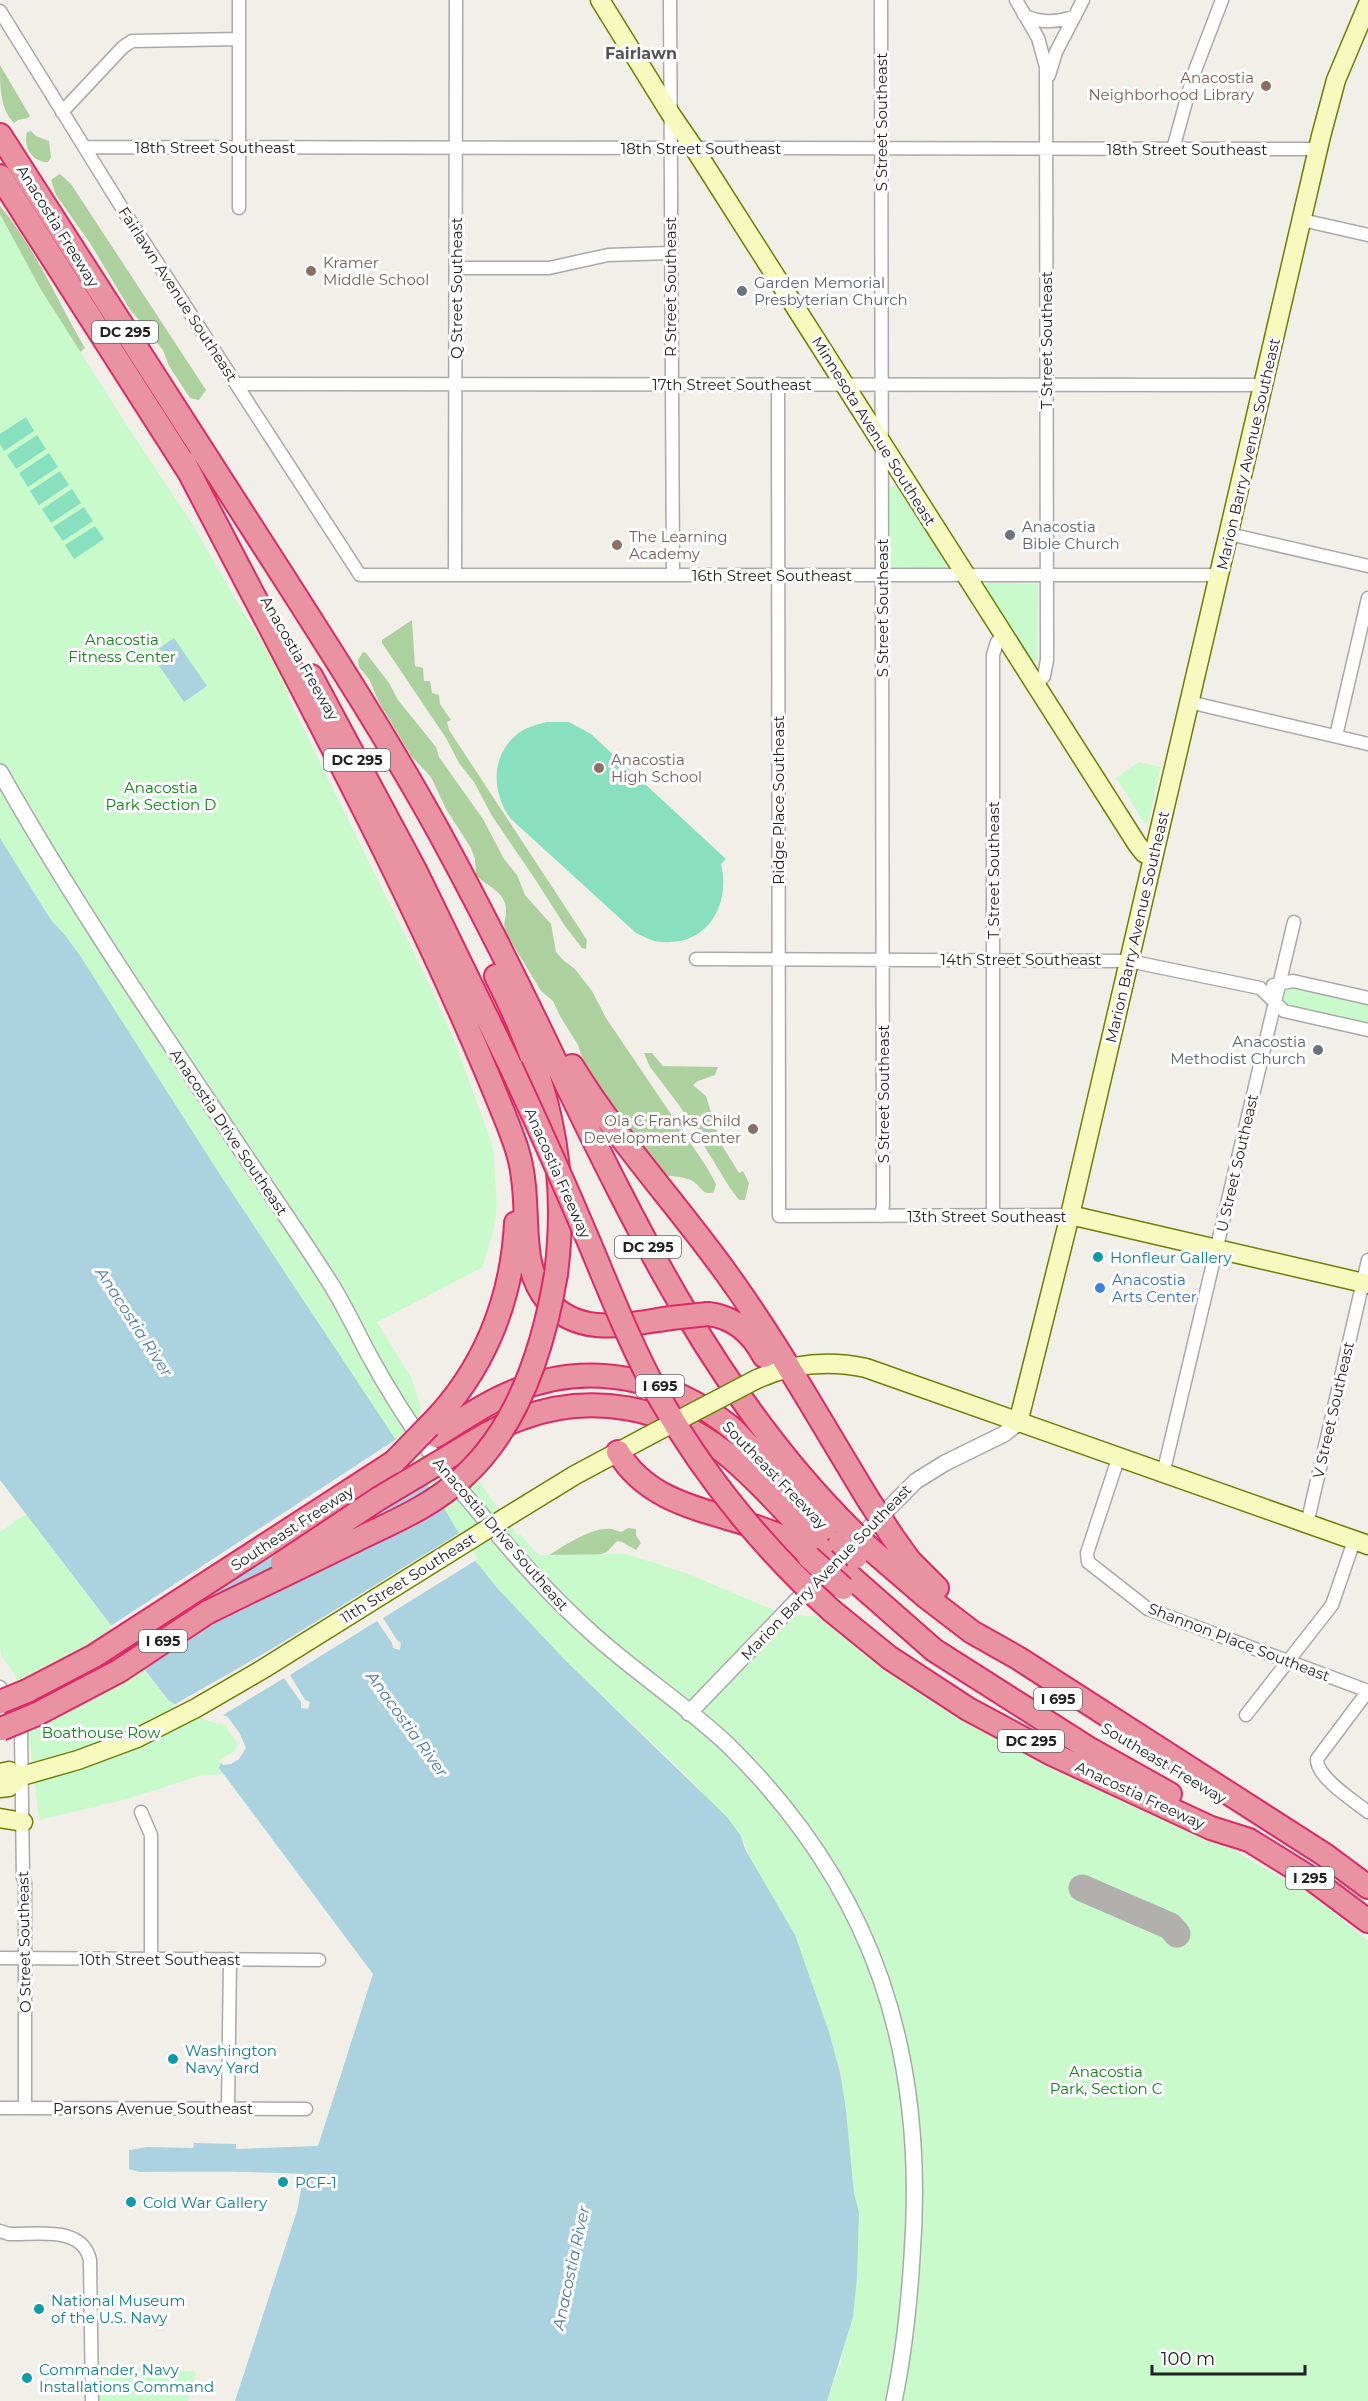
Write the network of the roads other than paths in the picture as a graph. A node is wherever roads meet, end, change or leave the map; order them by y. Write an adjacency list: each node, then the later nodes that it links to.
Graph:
1 (6, 0): 11 (street)
2 (239, 0): 14 (street)
3 (456, 0): 21 (street, Q Street Southeast)
4 (600, 0): 17 (main road, Minnesota Avenue Southeast)
5 (670, 0): 17 (street, R Street Southeast)
6 (881, 0): 24 (street, S Street Southeast)
7 (1016, 0): 12 (street, T Street Southeast)
8 (1083, 0): 13 (street)
9 (1222, 0): 26 (street)
10 (1368, 4): 27 (main road, Marion Barry Avenue Southeast)
11 (0, 8): 16 (street, Fairlawn Avenue Southeast)
12 (1024, 15): 13 (street); 15 (street, T Street Southeast)
13 (1075, 16): 15 (street)
14 (239, 39): 16 (street); 20 (street)
15 (1047, 87): 25 (street, T Street Southeast)
16 (62, 112): 19 (street, Fairlawn Avenue Southeast)
17 (670, 113): 22 (street, R Street Southeast); 23 (main road, Minnesota Avenue Southeast)
18 (0, 135): 44 (highway, Anacostia Freeway / DC 295)
19 (85, 147): 20 (street, 18th Street Southeast); 34 (street, Fairlawn Avenue Southeast)
20 (239, 147): 21 (street, 18th Street Southeast); 29 (street)
21 (456, 148): 22 (street, 18th Street Southeast); 33 (street, Q Street Southeast)
22 (670, 148): 23 (street, 18th Street Southeast); 32 (street, R Street Southeast)
23 (694, 148): 24 (street, 18th Street Southeast); 38 (main road, Minnesota Avenue Southeast)
24 (881, 148): 25 (street, 18th Street Southeast); 39 (street, S Street Southeast)
25 (1046, 149): 26 (street, 18th Street Southeast); 40 (street, T Street Southeast)
26 (1173, 149): 27 (street, 18th Street Southeast)
27 (1318, 149): 30 (main road, Marion Barry Avenue Southeast)
28 (0, 176): 43 (highway, Anacostia Freeway / DC 295)
29 (239, 208)
30 (1302, 220): 31 (street); 41 (main road, Marion Barry Avenue Southeast)
31 (1368, 235)
32 (670, 253): 33 (street); 36 (street, R Street Southeast)
33 (456, 268): 35 (street, Q Street Southeast)
34 (237, 384): 35 (street, 17th Street Southeast); 47 (street, Fairlawn Avenue Southeast)
35 (456, 384): 36 (street, 17th Street Southeast); 48 (street, Q Street Southeast)
36 (671, 384): 37 (street, 17th Street Southeast); 49 (street, R Street Southeast)
37 (778, 384): 38 (street, 17th Street Southeast); 50 (street, Ridge Place Southeast)
38 (844, 384): 39 (street, 17th Street Southeast); 42 (main road, Minnesota Avenue Southeast)
39 (882, 384): 40 (street, 17th Street Southeast); 42 (street, S Street Southeast)
40 (1047, 385): 41 (street, 17th Street Southeast); 53 (street, T Street Southeast)
41 (1264, 385): 45 (main road, Marion Barry Avenue Southeast)
42 (882, 445): 51 (street, S Street Southeast); 52 (main road, Minnesota Avenue Southeast)
43 (184, 462): 75 (highway); 111 (highway, Anacostia Freeway / DC 295, bridge)
44 (252, 527): 64 (highway, Anacostia Freeway / DC 295); 92 (highway, bridge)
45 (1229, 534): 46 (street); 54 (main road, Marion Barry Avenue Southeast)
46 (1368, 566)
47 (360, 575): 48 (street, 16th Street Southeast)
48 (455, 575): 49 (street, 16th Street Southeast)
49 (673, 575): 50 (street, 16th Street Southeast)
50 (778, 575): 51 (street, 16th Street Southeast); 66 (street, Ridge Place Southeast)
51 (882, 575): 52 (street, 16th Street Southeast); 68 (street, S Street Southeast)
52 (965, 575): 53 (street, 16th Street Southeast); 56 (main road, Minnesota Avenue Southeast)
53 (1047, 575): 54 (street, 16th Street Southeast); 57 (street, T Street Southeast)
54 (1220, 575): 58 (main road, Marion Barry Avenue Southeast)
55 (1368, 598): 59 (street)
56 (1004, 635): 57 (main road, Minnesota Avenue Southeast); 67 (street, T Street Southeast)
57 (1036, 685): 62 (main road, Minnesota Avenue Southeast)
58 (1189, 702): 59 (street); 62 (main road, Marion Barry Avenue Southeast)
59 (1336, 736): 60 (street)
60 (1368, 744)
61 (0, 772): 100 (street, Anacostia Drive Southeast)
62 (1153, 858): 69 (main road, Marion Barry Avenue Southeast)
63 (1294, 922): 70 (street, U Street Southeast)
64 (492, 933): 83 (highway); 91 (highway, Anacostia Freeway / DC 295)
65 (696, 959): 66 (street, 14th Street Southeast)
66 (778, 959): 68 (street, 14th Street Southeast); 77 (street, Ridge Place Southeast)
67 (993, 959): 68 (street, 14th Street Southeast); 69 (street, 14th Street Southeast); 79 (street, T Street Southeast)
68 (883, 960): 78 (street, S Street Southeast)
69 (1129, 961): 71 (street, 14th Street Southeast); 76 (main road, Marion Barry Avenue Southeast)
70 (1280, 982): 71 (street); 72 (street); 73 (street, U Street Southeast)
71 (1260, 988): 73 (street)
72 (1368, 998)
73 (1274, 1004): 74 (street); 80 (street, U Street Southeast)
74 (1368, 1030)
75 (496, 1095): 83 (highway, bridge); 85 (highway)
76 (1070, 1215): 79 (street, 13th Street Southeast); 80 (main road, 13th Street Southeast); 84 (main road, Marion Barry Avenue Southeast)
77 (779, 1216): 78 (street, 13th Street Southeast)
78 (881, 1216): 79 (street, 13th Street Southeast)
79 (993, 1216)
80 (1216, 1249): 82 (main road, 13th Street Southeast); 88 (street, U Street Southeast)
81 (1368, 1260): 82 (street, V Street Southeast)
82 (1365, 1283): 89 (street, V Street Southeast)
83 (773, 1373): 84 (main road, 11th Street Southeast); 86 (main road, 11th Street Southeast, bridge); 93 (highway, bridge)
84 (1018, 1423): 87 (main road, 11th Street Southeast); 100 (street, Marion Barry Avenue Southeast)
85 (432, 1431): 91 (highway, Southeast Freeway / I 695); 96 (highway, Southeast Freeway / I 695, bridge)
86 (618, 1452): 91 (highway); 104 (main road, 11th Street Southeast, bridge)
87 (1118, 1459): 88 (main road, 11th Street Southeast); 94 (street, Shannon Place Southeast)
88 (1163, 1474): 89 (main road, 11th Street Southeast)
89 (1307, 1524): 90 (main road, 11th Street Southeast)
90 (1361, 1543): 94 (street)
91 (842, 1556): 92 (highway, Southeast Freeway / I 695, bridge); 93 (highway, Anacostia Freeway / DC 295); 110 (highway, Southeast Freeway / I 695); 111 (highway, Southeast Freeway / I 695)
92 (208, 1612): 102 (highway, Southeast Freeway / I 695, bridge)
93 (1018, 1658): 110 (highway, Anacostia Freeway / DC 295)
94 (1288, 1660): 97 (street, Shannon Place Southeast); 101 (street)
95 (0, 1687): 104 (street, O Street Southeast)
96 (27, 1691): 98 (highway, bridge); 99 (highway, Southeast Freeway / I 695, bridge)
97 (1368, 1691): 107 (street)
98 (0, 1694)
99 (0, 1702)
100 (689, 1713): 125 (street, Anacostia Drive Southeast)
101 (1246, 1715)
102 (1, 1729)
103 (0, 1773): 104 (main road, 11th Street Southeast)
104 (22, 1776): 105 (main road, 11th Street Southeast); 109 (street, O Street Southeast)
105 (0, 1788)
106 (141, 1812): 116 (street)
107 (1368, 1812)
108 (0, 1818): 109 (main road)
109 (23, 1822): 115 (street, O Street Southeast)
110 (1272, 1823): 112 (highway, Anacostia Freeway / I 295)
111 (1249, 1840): 113 (highway, Anacostia Freeway / I 295)
112 (1368, 1887)
113 (1368, 1921)
114 (0, 1958): 115 (street, 10th Street Southeast)
115 (25, 1958): 116 (street, 10th Street Southeast); 119 (street, O Street Southeast)
116 (151, 1959): 117 (street, 10th Street Southeast)
117 (230, 1959): 118 (street, 10th Street Southeast); 121 (street)
118 (320, 1960)
119 (24, 2107): 120 (street, Parsons Avenue Southeast); 121 (street, Parsons Avenue Southeast)
120 (0, 2108)
121 (228, 2109): 122 (street, Parsons Avenue Southeast)
122 (306, 2109)
123 (0, 2231): 124 (street)
124 (92, 2401)
125 (894, 2401)

